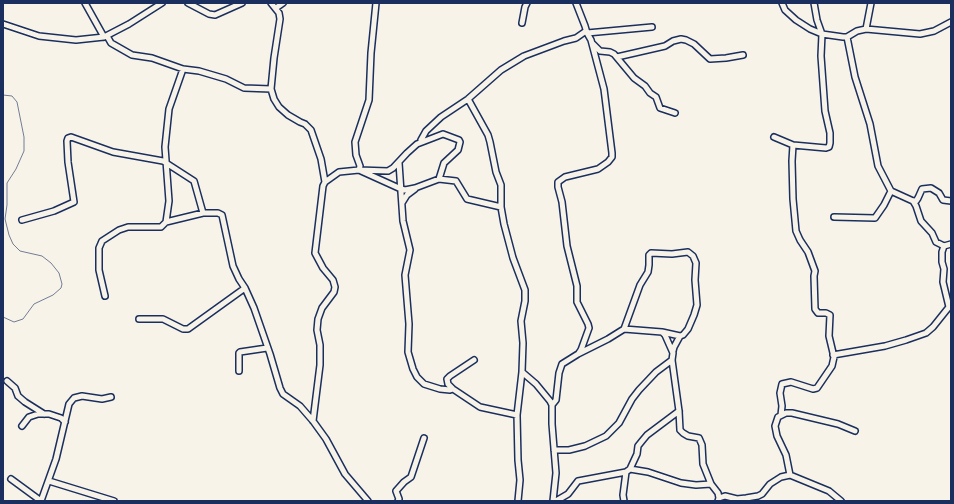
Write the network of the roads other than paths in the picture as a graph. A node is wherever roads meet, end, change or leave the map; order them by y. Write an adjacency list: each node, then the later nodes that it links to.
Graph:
1 (85, 3): 21 (street)
2 (162, 3): 21 (street)
3 (188, 3): 4 (street)
4 (242, 3)
5 (271, 3): 13 (street)
6 (283, 3): 13 (street)
7 (376, 3): 35 (street)
8 (527, 3): 15 (street)
9 (576, 3): 19 (street)
10 (782, 3): 20 (street)
11 (814, 3): 20 (street)
12 (871, 3): 18 (street)
13 (276, 8): 27 (street)
14 (951, 22): 18 (street)
15 (522, 23)
16 (3, 24): 21 (street)
17 (652, 27): 19 (street)
18 (866, 29): 22 (street)
19 (586, 32): 23 (street); 28 (street)
20 (822, 34): 22 (street); 32 (street)
21 (105, 36): 26 (street)
22 (848, 37): 40 (street)
23 (592, 43): 25 (street); 62 (street)
24 (743, 55): 25 (street)
25 (617, 57): 29 (street)
26 (183, 69): 27 (street); 33 (street)
27 (271, 89): 37 (street)
28 (468, 98): 31 (street); 44 (street)
29 (675, 113)
30 (774, 137): 32 (street)
31 (421, 140)
32 (793, 145): 63 (street)
33 (166, 163): 45 (street); 47 (street); 48 (street)
34 (399, 164): 35 (street); 36 (street); 39 (street)
35 (359, 170): 37 (street); 39 (street)
36 (439, 179): 38 (street); 44 (street)
37 (325, 182): 76 (street)
38 (415, 188): 39 (street); 43 (street)
39 (401, 189): 43 (street)
40 (891, 191): 41 (street); 46 (street)
41 (913, 201): 42 (street); 49 (street)
42 (951, 201)
43 (402, 203): 69 (street)
44 (501, 207): 67 (street)
45 (203, 213): 48 (street); 53 (street)
46 (834, 217)
47 (22, 220)
48 (166, 222): 54 (street)
49 (936, 242): 51 (street); 52 (street)
50 (951, 244): 51 (street)
51 (944, 246): 52 (street)
52 (942, 254): 55 (street)
53 (245, 288): 56 (street); 60 (street)
54 (105, 296)
55 (950, 309): 63 (street)
56 (139, 319)
57 (624, 329): 58 (street); 59 (street); 62 (street)
58 (662, 332): 59 (street); 61 (street)
59 (680, 336): 61 (street)
60 (267, 348): 66 (street); 76 (street)
61 (673, 353): 65 (street)
62 (578, 354): 71 (street)
63 (833, 355): 75 (street)
64 (474, 360): 69 (street)
65 (672, 360): 72 (street); 81 (street)
66 (239, 371)
67 (522, 372): 71 (street); 74 (street)
68 (7, 381): 73 (street)
69 (453, 389): 74 (street)
70 (110, 397): 77 (street)
71 (552, 405): 81 (street)
72 (679, 410): 82 (street); 86 (street)
73 (44, 414): 77 (street); 78 (street)
74 (517, 415): 92 (street)
75 (781, 415): 79 (street); 83 (street)
76 (313, 421): 90 (street)
77 (65, 422): 85 (street)
78 (22, 426)
79 (855, 431)
80 (424, 438): 91 (street)
81 (554, 450): 93 (street)
82 (628, 471): 86 (street); 94 (street); 95 (street)
83 (790, 475): 87 (street); 96 (street)
84 (11, 480): 88 (street)
85 (49, 481): 88 (street); 89 (street)
86 (711, 484): 87 (street)
87 (719, 499)
88 (41, 501)
89 (114, 501)
90 (368, 501)
91 (398, 501)
92 (518, 501)
93 (553, 501)
94 (556, 501)
95 (624, 501)
96 (841, 501)

